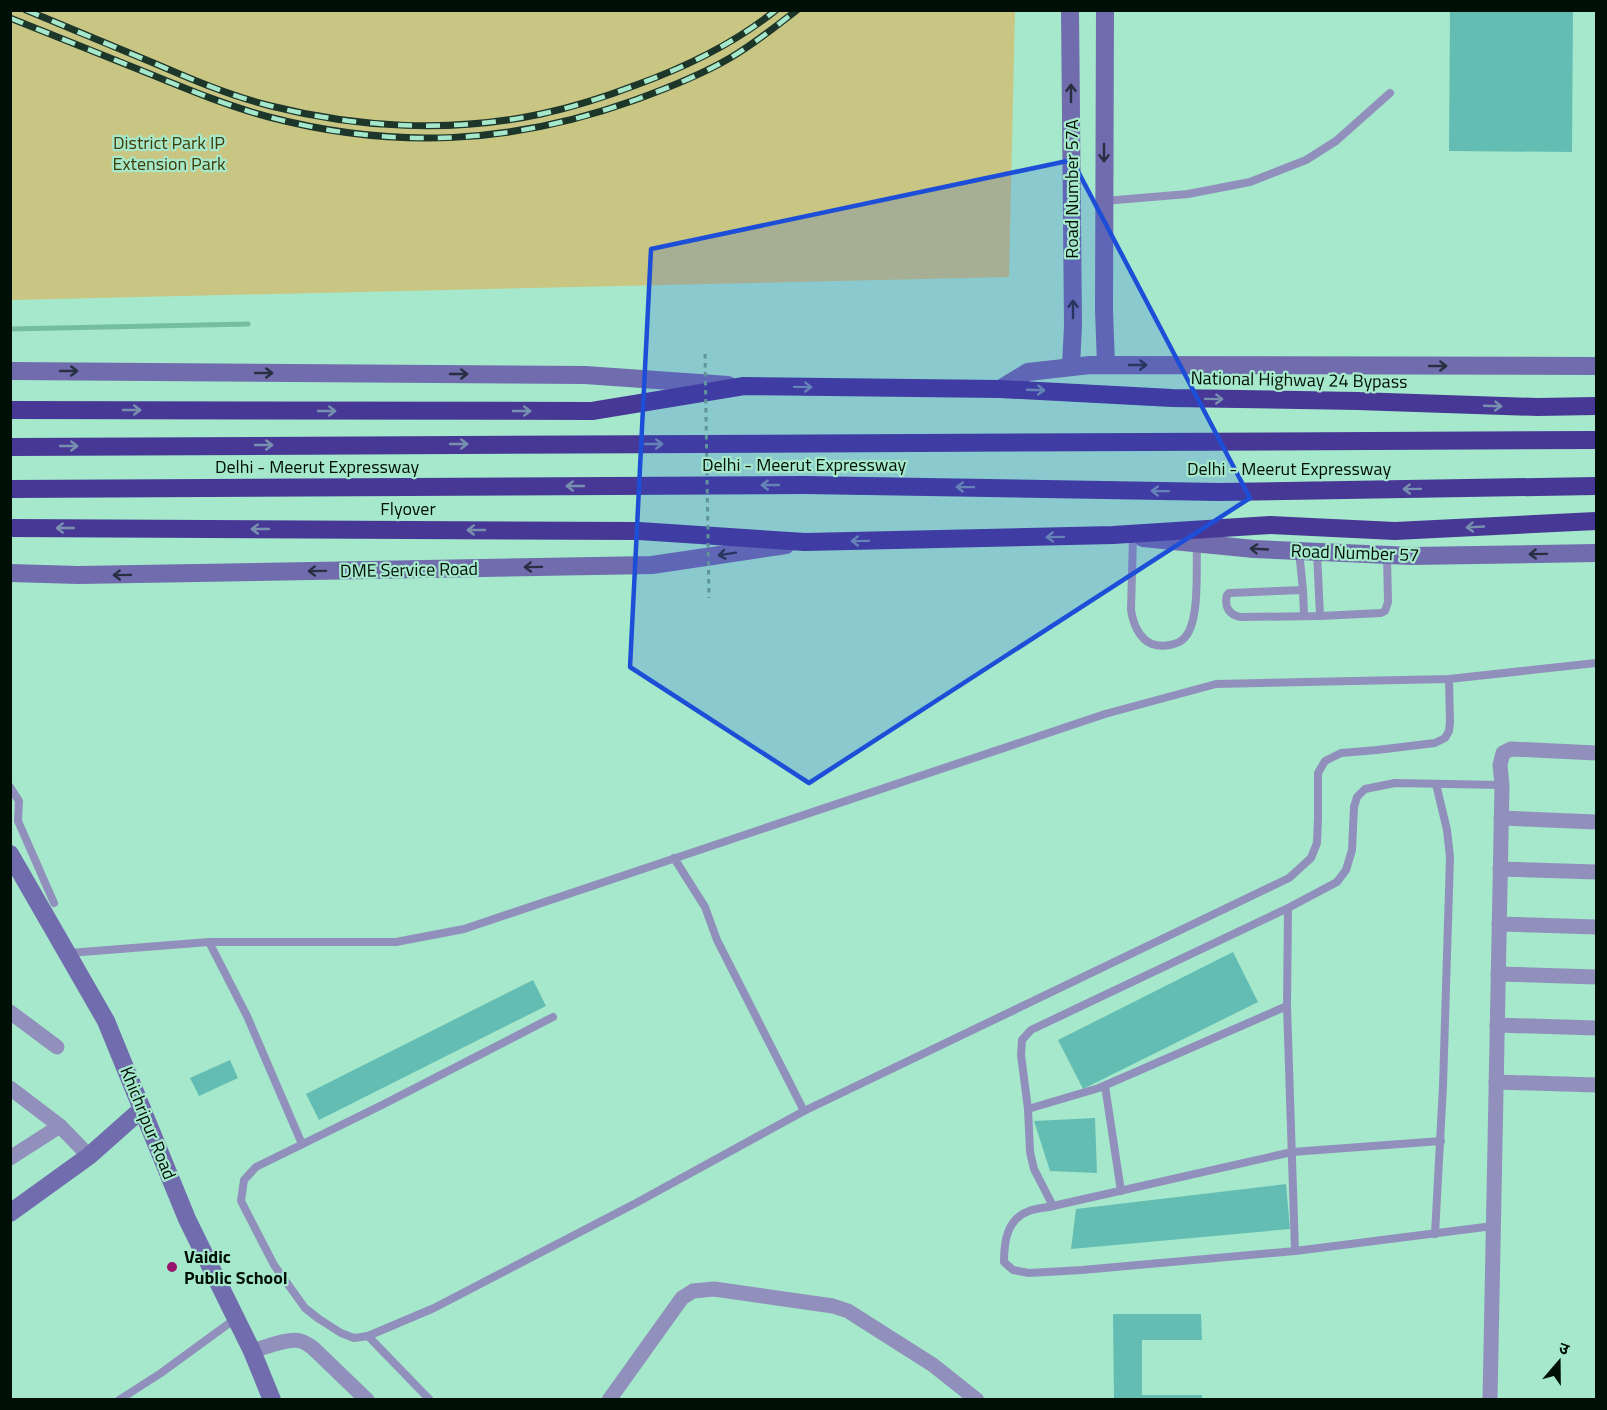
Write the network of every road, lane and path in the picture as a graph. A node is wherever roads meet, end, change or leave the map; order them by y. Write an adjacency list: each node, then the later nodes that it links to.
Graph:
1 (1070, 10): 8 (street, Road Number 57A, one-way to 1)
2 (1105, 10): 4 (street, Road Number 57A, one-way to 4)
3 (1390, 93): 4 (lane)
4 (1104, 201): 6 (street, Road Number 57A)
5 (705, 354): 29 (path, bridge)
6 (1106, 365): 7 (street, one-way to 7); 8 (street)
7 (1596, 366)
8 (1071, 367): 11 (street)
9 (10, 371): 10 (street, one-way to 10)
10 (744, 386): 11 (highway, National Highway 24 Bypass, one-way to 11); 13 (highway, one-way to 10)
11 (1000, 389): 12 (highway, National Highway 24 Bypass, one-way to 12)
12 (1596, 406)
13 (10, 410)
14 (1596, 440): 15 (highway, Delhi - Meerut Expressway, one-way to 14)
15 (10, 447)
16 (1596, 486): 17 (highway, Delhi - Meerut Expressway, one-way to 17)
17 (10, 489)
18 (1596, 520): 20 (highway, Flyover, one-way to 20)
19 (10, 528): 22 (highway, Flyover, one-way to 19)
20 (1113, 536): 21 (street, Road Number 57); 22 (highway, Flyover, one-way to 22)
21 (1133, 537): 23 (street, Road Number 57); 23 (lane)
22 (805, 542): 27 (street, DME Service Road, one-way to 27)
23 (1197, 544): 24 (street, Road Number 57, one-way to 23)
24 (1308, 552): 26 (street, Road Number 57); 28 (lane); 31 (lane)
25 (1596, 553): 26 (street, Road Number 57, one-way to 26)
26 (1387, 555): 31 (lane)
27 (10, 573)
28 (1303, 590): 30 (lane); 30 (lane)
29 (709, 598)
30 (1304, 616): 31 (lane)
31 (1320, 616)
32 (1596, 663): 33 (lane)
33 (1449, 679): 41 (lane); 64 (lane)
34 (1596, 753): 36 (street)
35 (1436, 784): 36 (lane); 45 (lane); 66 (lane)
36 (1502, 785): 38 (street)
37 (10, 787): 44 (lane)
38 (1502, 818): 39 (street); 42 (street)
39 (1596, 822)
40 (10, 854): 49 (street, Khichripur Road)
41 (674, 858): 48 (lane); 64 (lane)
42 (1500, 869): 43 (street); 46 (street)
43 (1596, 872)
44 (54, 903)
45 (1288, 908): 52 (lane); 63 (lane)
46 (1499, 924): 47 (street); 50 (street)
47 (1596, 927)
48 (208, 942): 49 (lane); 67 (lane)
49 (68, 954): 62 (street, Khichripur Road)
50 (1498, 974): 51 (street); 55 (street)
51 (1596, 977)
52 (1287, 1006): 60 (lane); 68 (lane)
53 (10, 1012): 57 (street)
54 (552, 1017): 67 (lane)
55 (1497, 1025): 56 (street); 58 (street)
56 (1596, 1028)
57 (57, 1047)
58 (1496, 1082): 59 (street); 74 (street)
59 (1596, 1084)
60 (1105, 1086): 63 (lane); 71 (lane)
61 (10, 1088): 65 (street)
62 (142, 1109): 69 (street); 77 (street, Khichripur Road)
63 (1028, 1109): 72 (lane)
64 (804, 1111): 78 (lane)
65 (60, 1126): 69 (street); 70 (street)
66 (1441, 1141): 68 (lane); 75 (lane)
67 (302, 1144): 78 (lane)
68 (1292, 1152): 71 (lane); 76 (lane)
69 (89, 1156): 73 (street)
70 (10, 1158)
71 (1121, 1191): 72 (lane)
72 (1053, 1206): 76 (lane)
73 (10, 1212)
74 (1493, 1226): 75 (lane); 86 (street)
75 (1435, 1234): 76 (lane)
76 (1295, 1251)
77 (236, 1318): 79 (street, Khichripur Road); 81 (lane)
78 (368, 1336): 84 (lane)
79 (252, 1351): 82 (street, Khichripur Road); 83 (street)
80 (968, 1397): 85 (street)
81 (119, 1400)
82 (272, 1400)
83 (367, 1400)
84 (430, 1400)
85 (609, 1400)
86 (1490, 1400)

